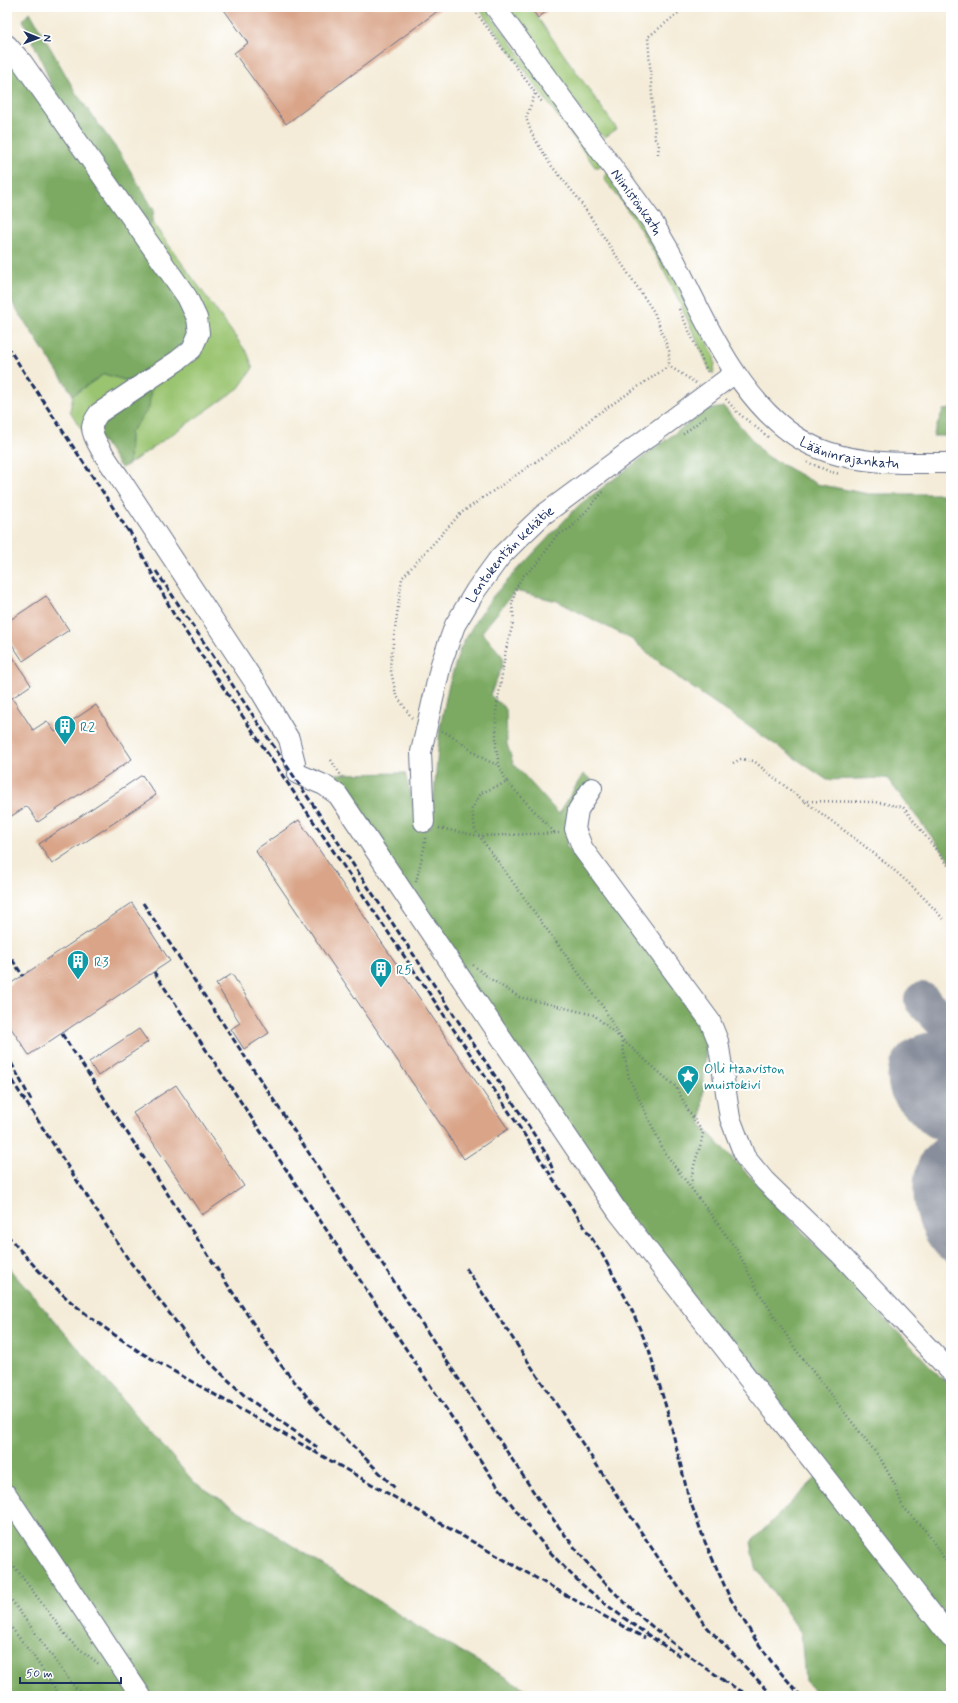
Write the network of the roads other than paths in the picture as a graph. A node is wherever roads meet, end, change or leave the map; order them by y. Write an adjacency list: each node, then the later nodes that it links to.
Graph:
1 (495, 7): 3 (street, Niinistönkatu)
2 (7, 45): 10 (street)
3 (735, 373): 4 (street, Niinistönkatu); 7 (street, Lentokentän kehätie)
4 (762, 407): 5 (street, Lääninrajankatu)
5 (951, 463)
6 (592, 788): 8 (street)
7 (424, 822)
8 (951, 1372)
9 (7, 1495): 11 (street)
10 (951, 1638)
11 (141, 1696)

